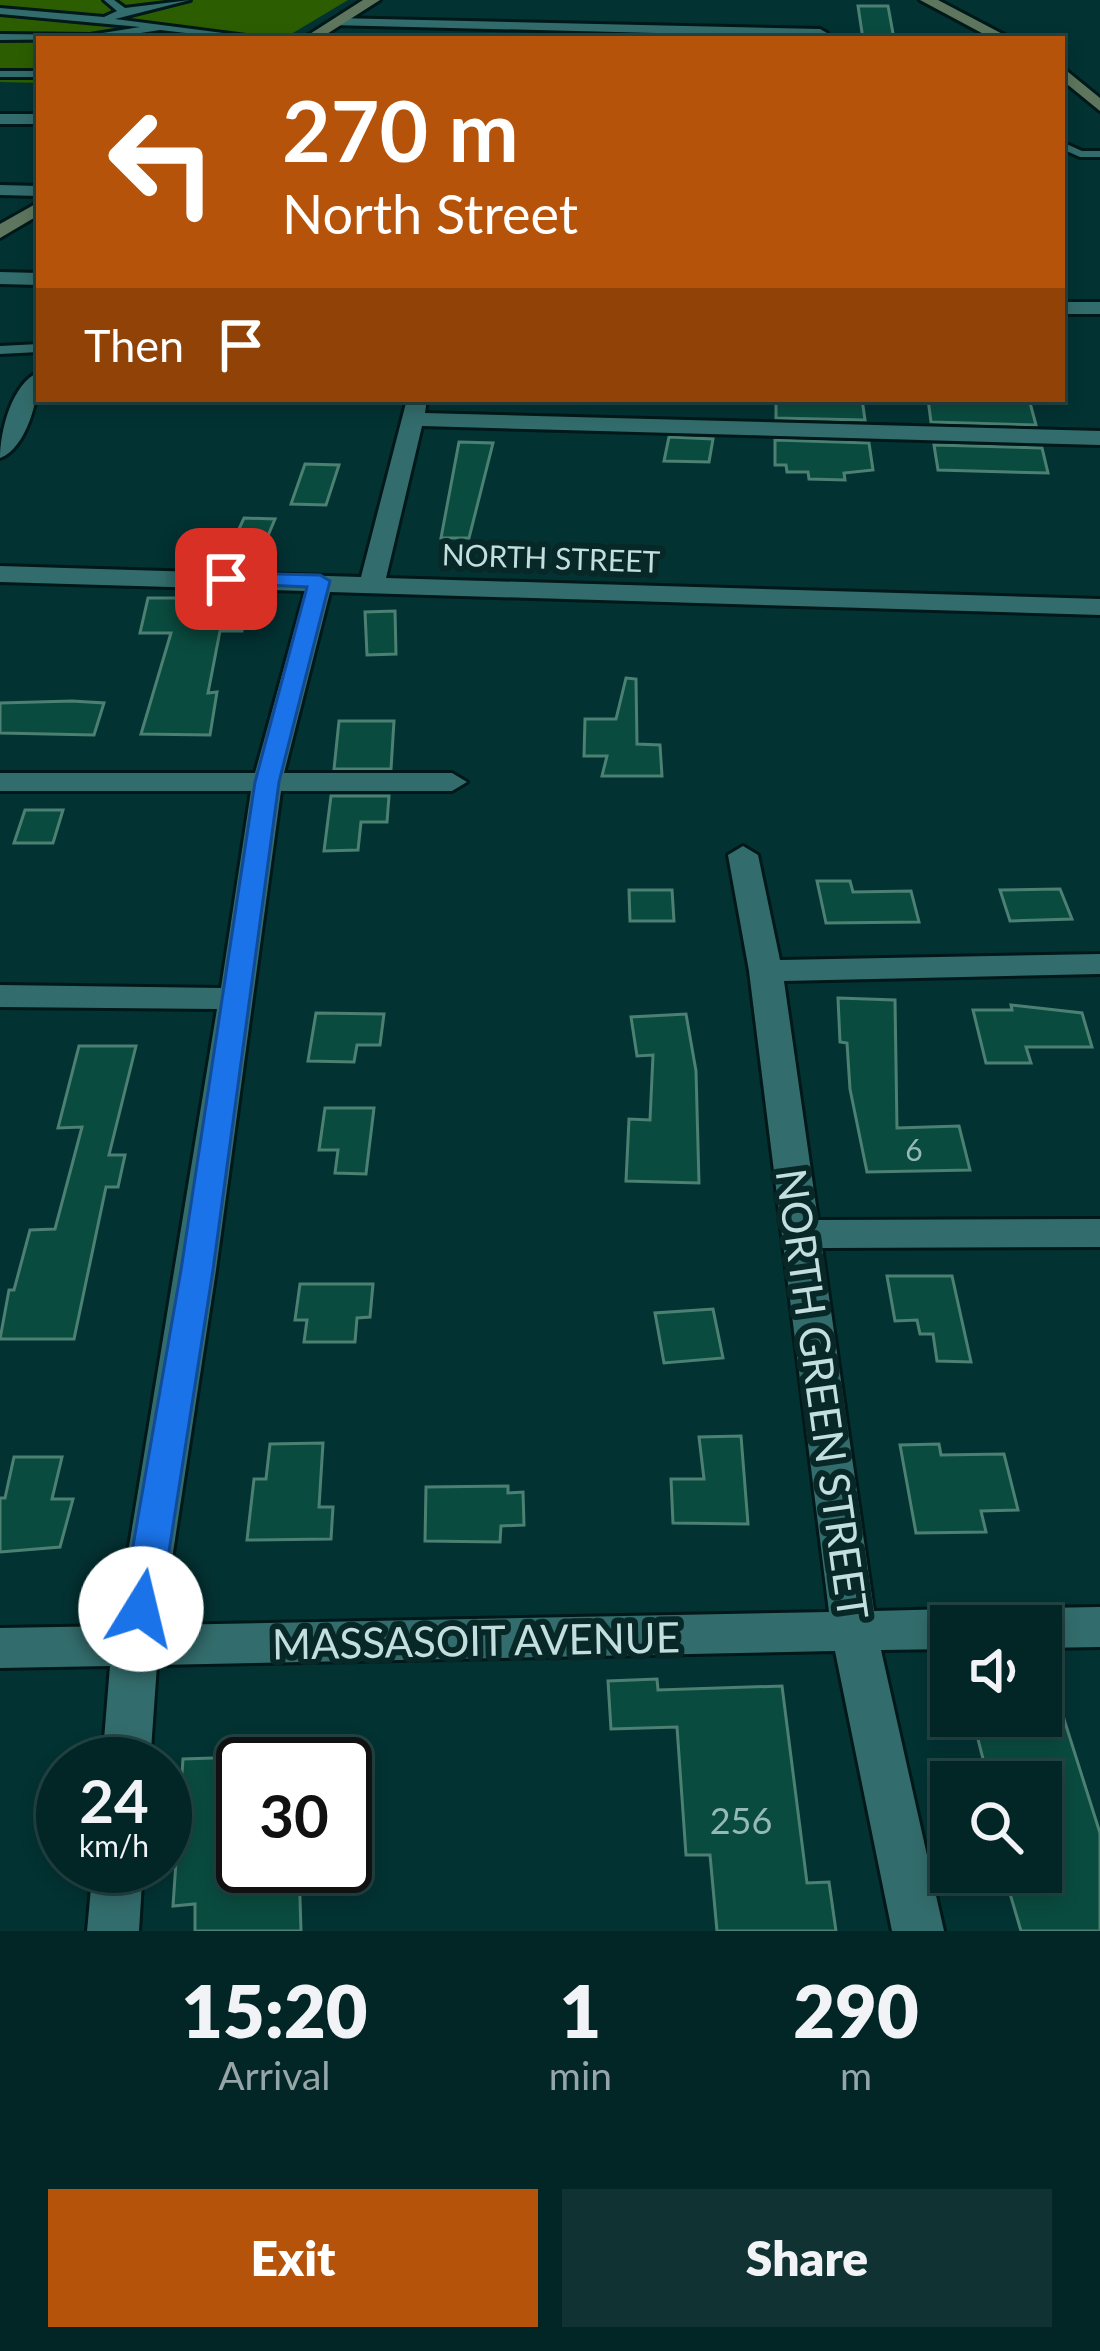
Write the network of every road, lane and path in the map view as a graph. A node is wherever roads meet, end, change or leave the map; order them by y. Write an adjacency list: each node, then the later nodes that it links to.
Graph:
1 (109, 0): 6 (lane)
2 (186, 0): 6 (lane)
3 (373, 0): 8 (main road)
4 (927, 0): 16 (main road)
5 (0, 11): 7 (lane)
6 (123, 11): 7 (lane)
7 (105, 20): 9 (lane)
8 (336, 22): 10 (street); 15 (main road)
9 (160, 27): 11 (lane); 12 (lane)
10 (820, 33)
11 (227, 35): 13 (lane); 14 (lane)
12 (103, 36)
13 (223, 36)
14 (236, 36)
15 (314, 36)
16 (999, 36)
17 (0, 37): 18 (lane)
18 (36, 37)
19 (0, 74): 20 (lane)
20 (36, 74)
21 (1065, 75): 22 (main road)
22 (1100, 106)
23 (0, 118): 24 (street)
24 (36, 119)
25 (1065, 146): 26 (lane)
26 (1080, 154): 27 (lane); 28 (lane)
27 (1100, 154)
28 (1065, 160)
29 (0, 190): 30 (street)
30 (36, 191)
31 (36, 209): 32 (main road)
32 (0, 232)
33 (0, 278): 34 (street)
34 (36, 279)
35 (1065, 308): 36 (street)
36 (1100, 308)
37 (36, 348): 38 (lane)
38 (0, 350)
39 (36, 384): 42 (street)
40 (415, 409): 41 (street); 45 (street)
41 (1100, 438)
42 (0, 451)
43 (0, 574): 44 (street, NORTH STREET)
44 (320, 581): 45 (street, NORTH STREET); 48 (street)
45 (372, 583): 46 (street, NORTH STREET)
46 (1100, 607)
47 (0, 782): 48 (street)
48 (267, 782): 49 (street); 54 (street)
49 (452, 782)
50 (743, 855): 52 (street, NORTH GREEN STREET)
51 (1100, 964): 52 (street)
52 (766, 970): 56 (street, NORTH GREEN STREET)
53 (0, 996): 54 (street)
54 (233, 1000): 62 (street)
55 (1100, 1233): 56 (street)
56 (801, 1234): 60 (street, NORTH GREEN STREET)
57 (1100, 1627): 58 (street)
58 (1062, 1628)
59 (930, 1629): 60 (street, MASSASOIT AVENUE)
60 (854, 1631): 62 (street, MASSASOIT AVENUE); 66 (street, NORTH GREEN STREET)
61 (0, 1648): 62 (street, MASSASOIT AVENUE)
62 (135, 1648): 63 (street)
63 (128, 1737)
64 (116, 1893): 65 (street)
65 (112, 1931)
66 (918, 1931)

